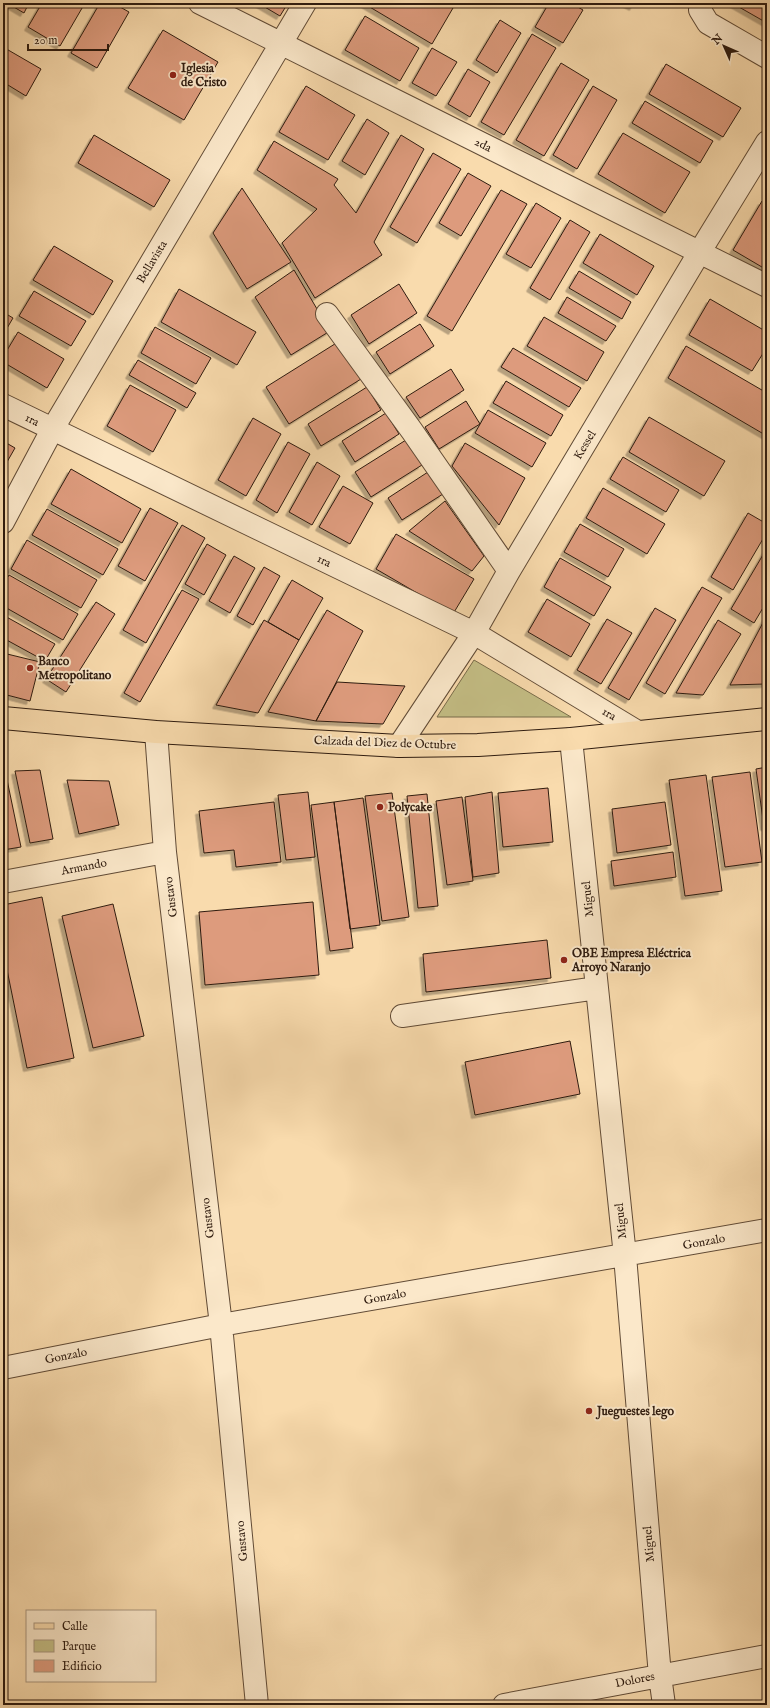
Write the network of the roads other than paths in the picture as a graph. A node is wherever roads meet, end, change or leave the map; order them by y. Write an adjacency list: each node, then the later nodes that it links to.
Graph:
1 (200, 3): 4 (street, 2da)
2 (305, 3): 4 (street, Bellavista)
3 (702, 3): 5 (street)
4 (281, 45): 7 (street, 2da); 11 (street, Bellavista)
5 (767, 57)
6 (767, 142): 7 (street, Kessel)
7 (699, 253): 8 (street, 2da); 13 (street, Kessel)
8 (767, 286)
9 (327, 314): 13 (street)
10 (3, 405): 11 (street, 1ra)
11 (52, 430): 12 (street, Bellavista); 14 (street, 1ra)
12 (3, 522)
13 (509, 571): 14 (street, Kessel)
14 (474, 634): 17 (street, 1ra); 20 (street, Kessel)
15 (3, 718): 18 (main road, Calzada del Diez de Octubre)
16 (767, 719): 17 (main road, Calzada del Diez de Octubre)
17 (636, 731): 19 (main road, Calzada del Diez de Octubre)
18 (156, 732): 20 (main road, Calzada del Diez de Octubre); 21 (street, Gustavo)
19 (571, 738): 20 (main road, Calzada del Diez de Octubre); 23 (street, Miguel)
20 (399, 746)
21 (165, 852): 22 (street, Armando); 27 (street, Gustavo)
22 (3, 882)
23 (597, 988): 24 (street); 26 (street, Miguel)
24 (402, 1016)
25 (767, 1230): 26 (street, Gonzalo)
26 (624, 1256): 27 (street, Gonzalo); 30 (street, Miguel)
27 (221, 1325): 28 (street, Gonzalo); 31 (street, Gustavo)
28 (3, 1368)
29 (767, 1656): 30 (street, Dolores)
30 (660, 1676): 32 (street, Dolores); 33 (street, Miguel)
31 (258, 1705)
32 (504, 1705)
33 (664, 1705)

